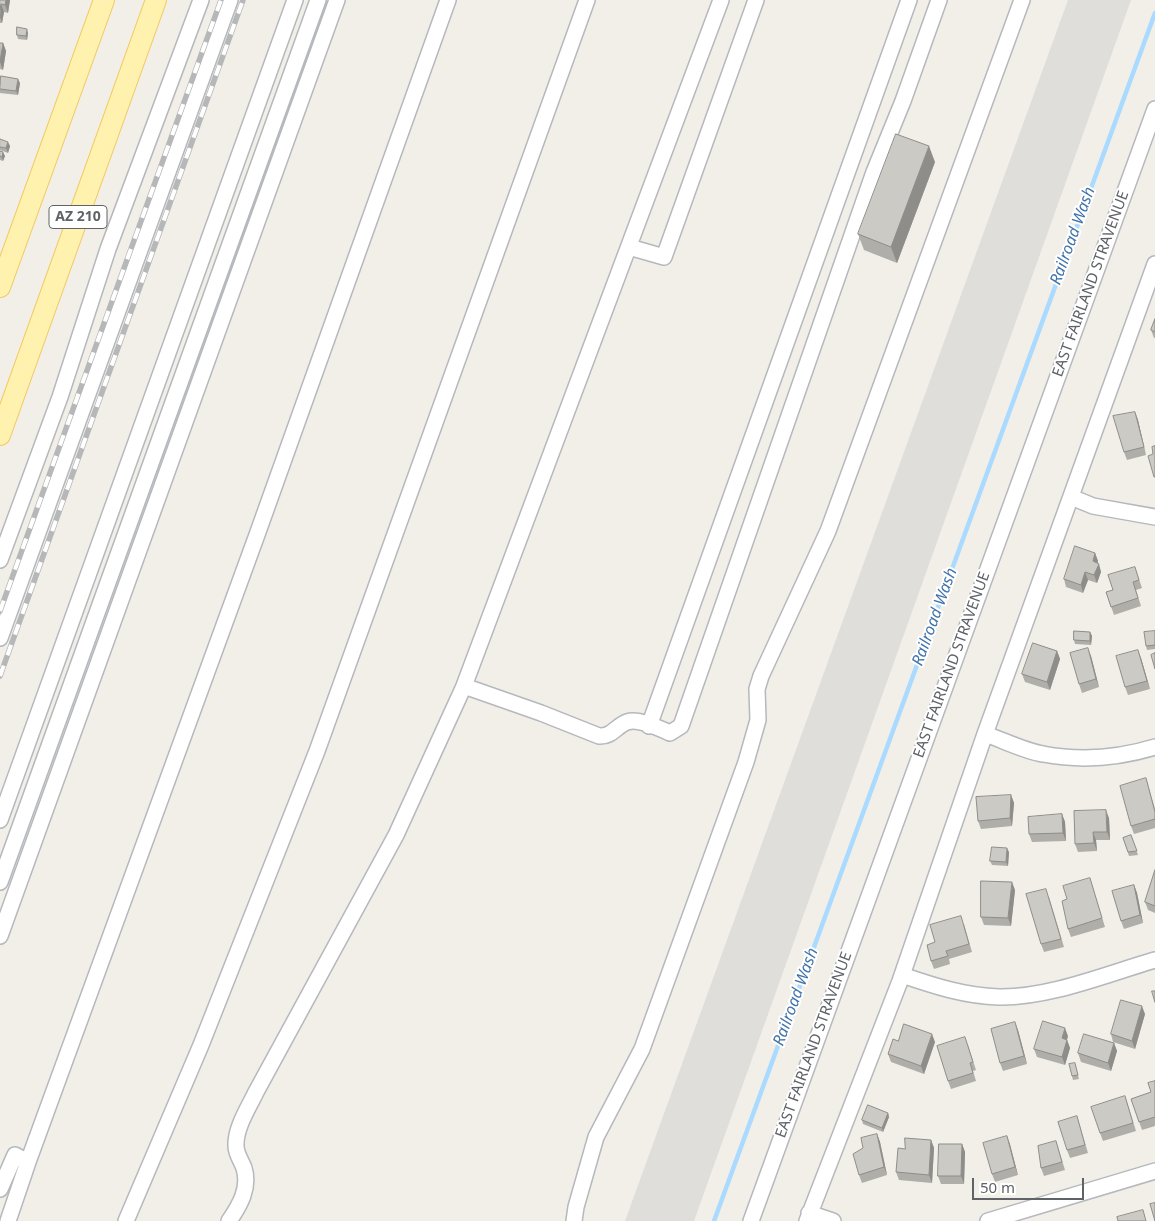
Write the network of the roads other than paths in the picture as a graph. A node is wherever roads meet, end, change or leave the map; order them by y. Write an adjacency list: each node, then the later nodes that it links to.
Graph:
1 (104, 0): 18 (main road, AZ 210)
2 (156, 0): 19 (main road, AZ 210)
3 (201, 0): 22 (street)
4 (230, 0): 23 (street)
5 (295, 0): 28 (street)
6 (318, 0): 29 (street)
7 (337, 0): 30 (street)
8 (448, 0): 33 (street)
9 (587, 0): 38 (street)
10 (721, 0): 16 (street)
11 (756, 0): 16 (street)
12 (909, 0): 25 (street)
13 (939, 0): 25 (street)
14 (1022, 0): 40 (street)
15 (1155, 109): 41 (street, EAST FAIRLAND STRAVENUE)
16 (629, 247): 24 (street)
17 (1155, 264): 20 (street)
18 (0, 287)
19 (0, 435)
20 (1071, 497): 21 (street); 26 (street)
21 (1155, 518)
22 (0, 560)
23 (0, 638)
24 (464, 686): 25 (street); 39 (street)
25 (649, 726)
26 (985, 734): 27 (street); 32 (street)
27 (1155, 747)
28 (0, 820)
29 (0, 882)
30 (0, 936)
31 (1155, 960): 32 (street)
32 (902, 975): 36 (street)
33 (28, 1162): 35 (street); 37 (street)
34 (1155, 1171): 43 (street)
35 (0, 1188)
36 (808, 1217): 42 (street)
37 (8, 1221)
38 (126, 1221)
39 (229, 1221)
40 (574, 1221)
41 (751, 1221)
42 (833, 1221)
43 (988, 1221)

